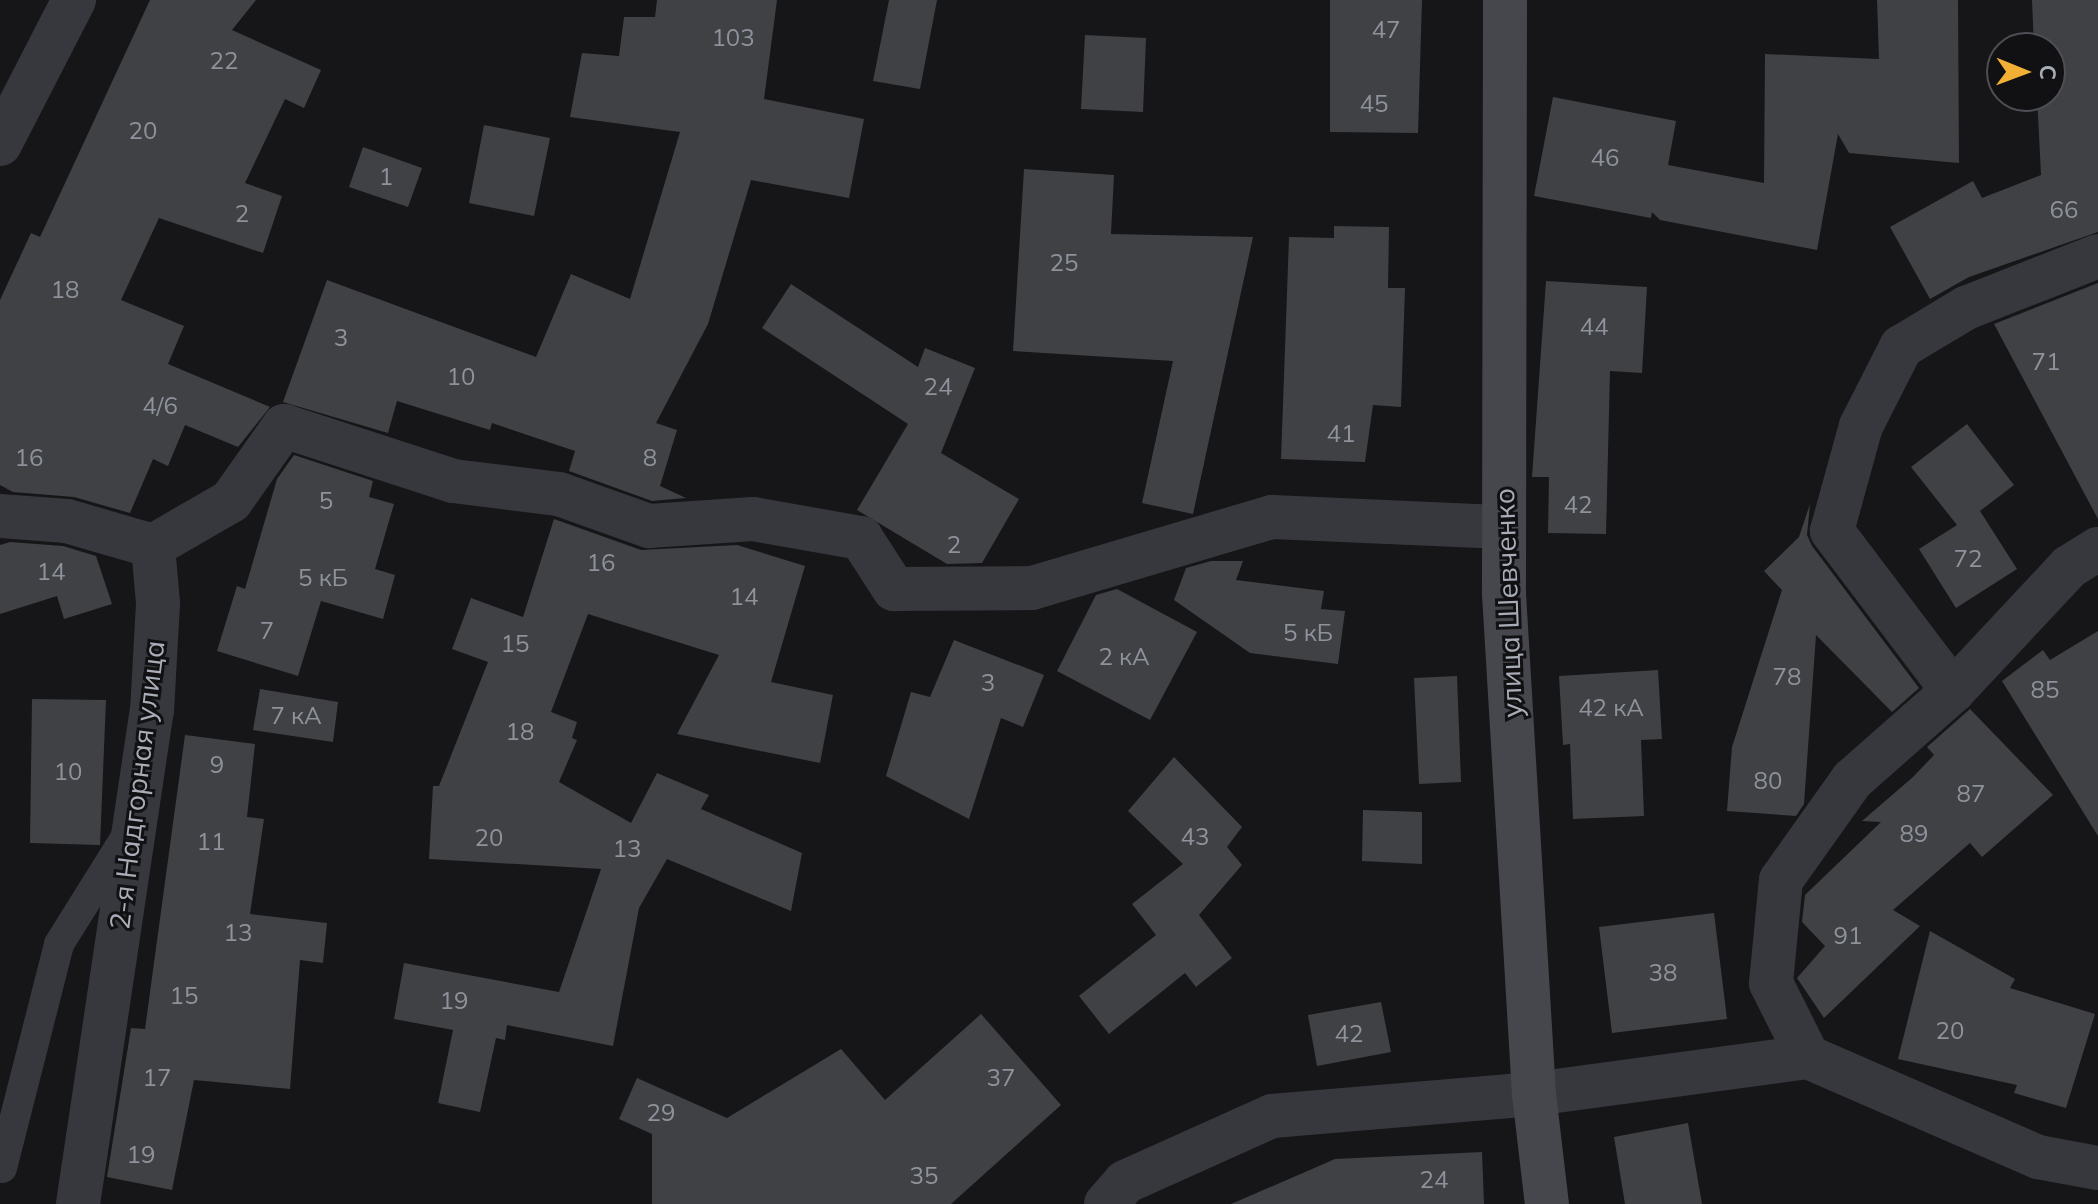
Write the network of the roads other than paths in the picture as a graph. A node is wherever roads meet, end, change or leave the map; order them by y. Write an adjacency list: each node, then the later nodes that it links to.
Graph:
1 (74, 0): 3 (street)
2 (1505, 0): 6 (street, улица Шевченко)
3 (0, 144)
4 (2098, 256): 9 (street)
5 (0, 516): 7 (street)
6 (1504, 527): 7 (street); 12 (street, улица Шевченко)
7 (153, 546): 10 (street, 2-я Надгорная улица)
8 (2098, 549): 9 (street)
9 (1953, 691): 11 (street)
10 (135, 824): 13 (lane); 15 (street, 2-я Надгорная улица)
11 (1808, 1057): 12 (street); 14 (street)
12 (1534, 1094): 16 (street); 17 (street, улица Шевченко)
13 (2, 1168)
14 (2098, 1168)
15 (78, 1204)
16 (1106, 1204)
17 (1547, 1204)

